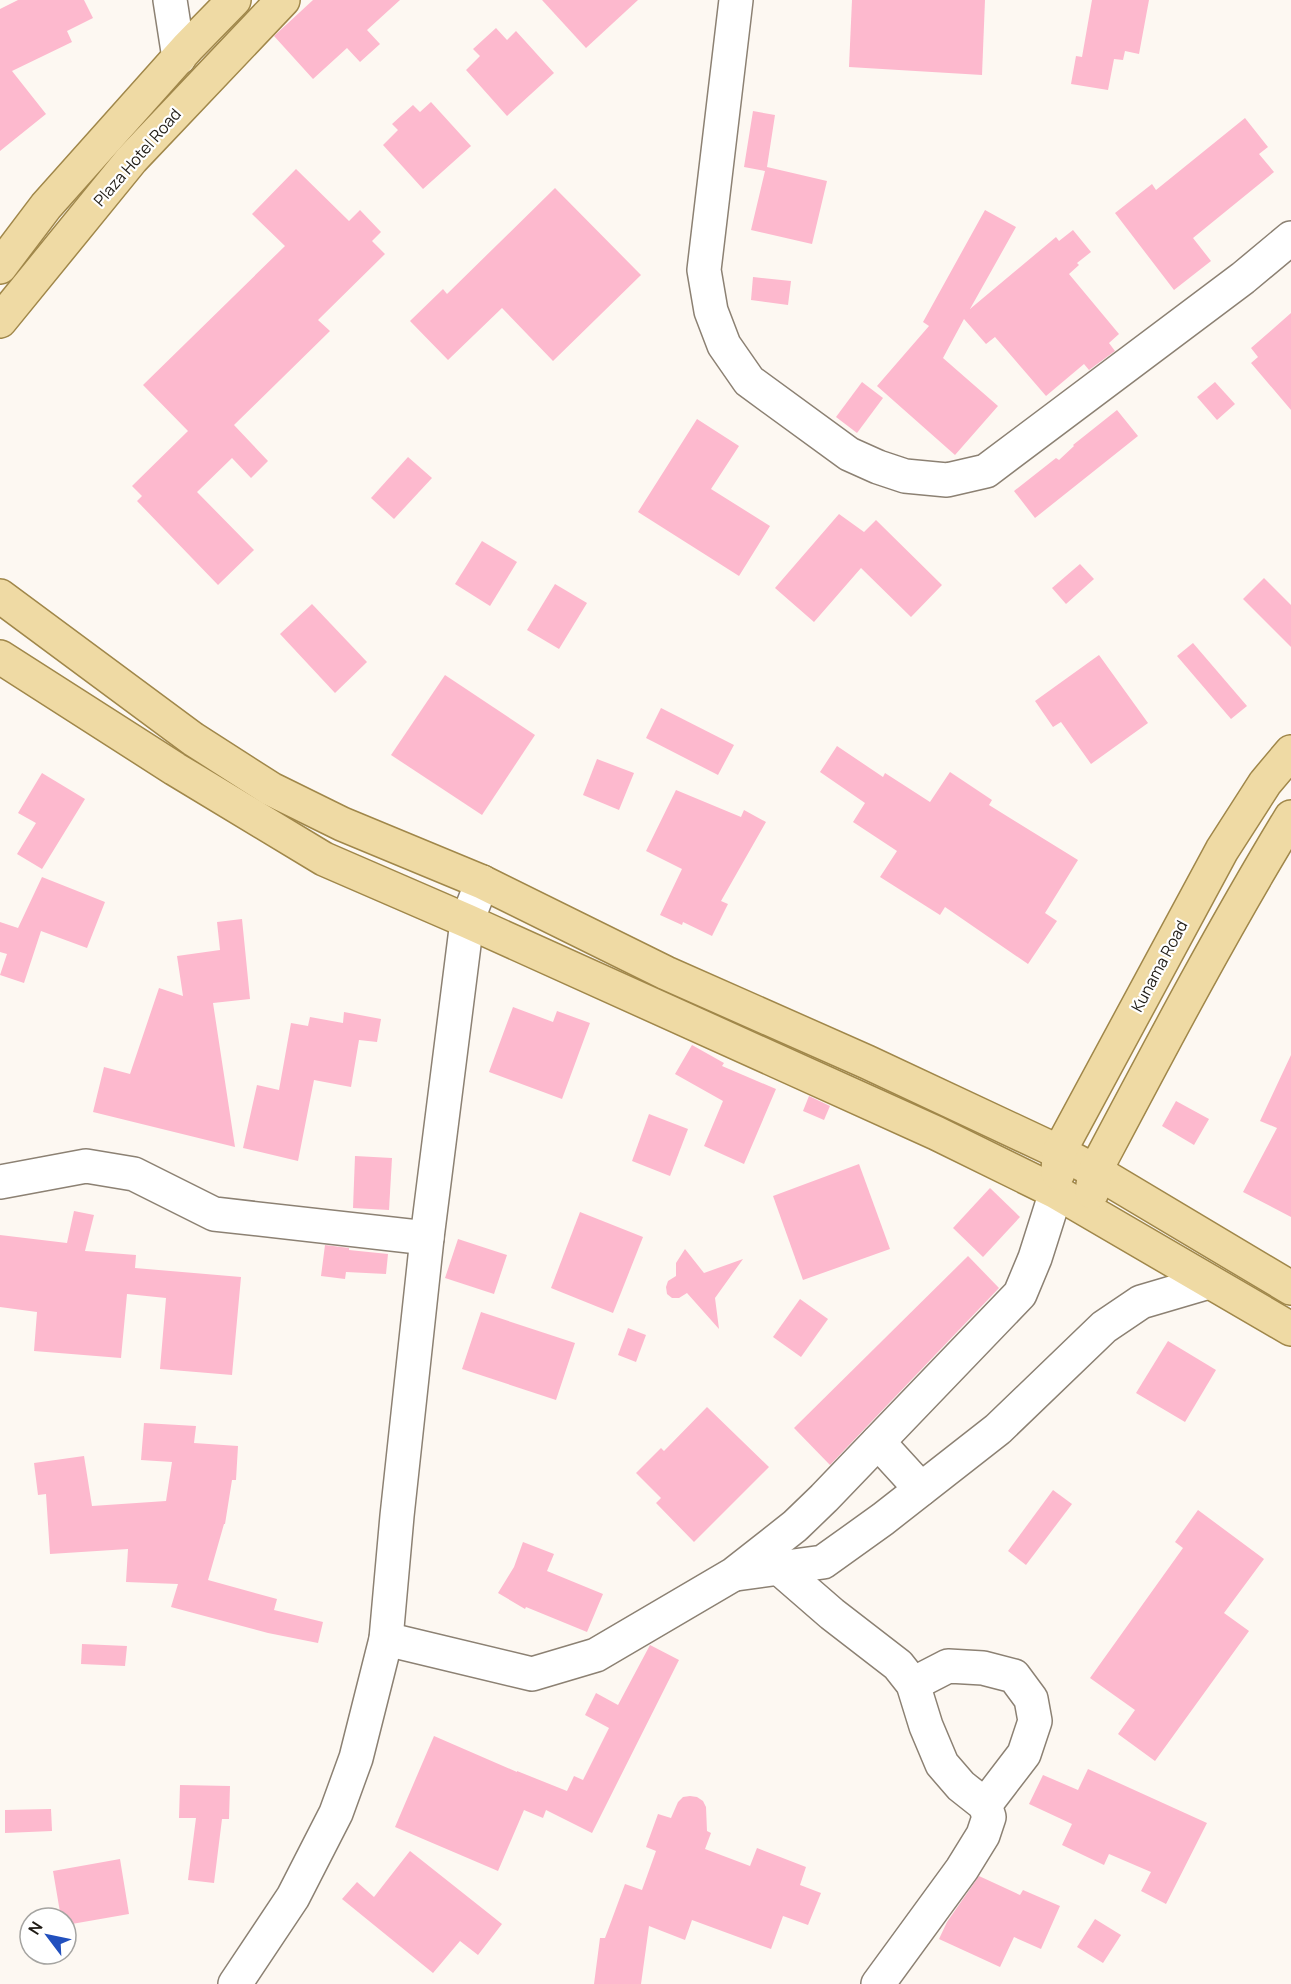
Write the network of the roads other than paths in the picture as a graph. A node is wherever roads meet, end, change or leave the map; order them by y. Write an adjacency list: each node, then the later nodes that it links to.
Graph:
1 (170, 0): 5 (street)
2 (234, 0): 5 (main road, Plaza Hotel Road)
3 (283, 0): 8 (main road, Plaza Hotel Road)
4 (736, 0): 6 (street)
5 (179, 58): 7 (main road, Plaza Hotel Road)
6 (1291, 238)
7 (0, 267)
8 (0, 321)
9 (0, 596): 13 (main road)
10 (0, 657): 14 (main road)
11 (1291, 752): 15 (main road, Kunama Road)
12 (1291, 817): 16 (main road)
13 (482, 882): 14 (street); 15 (main road)
14 (467, 921): 18 (main road); 20 (street)
15 (1059, 1152): 16 (main road); 18 (main road, Kunama Road)
16 (1095, 1171): 19 (main road); 22 (main road)
17 (0, 1182): 20 (street)
18 (1056, 1192): 19 (main road); 24 (street)
19 (1089, 1212): 21 (main road)
20 (428, 1238): 28 (street)
21 (1209, 1282): 23 (main road); 25 (street)
22 (1291, 1288)
23 (1291, 1329)
24 (878, 1442): 25 (street); 27 (street)
25 (921, 1489): 26 (street)
26 (779, 1568): 27 (street); 29 (street)
27 (734, 1574): 28 (street)
28 (386, 1639): 31 (street)
29 (913, 1684): 30 (street); 30 (street)
30 (985, 1805): 32 (street)
31 (235, 1984)
32 (878, 1984)

